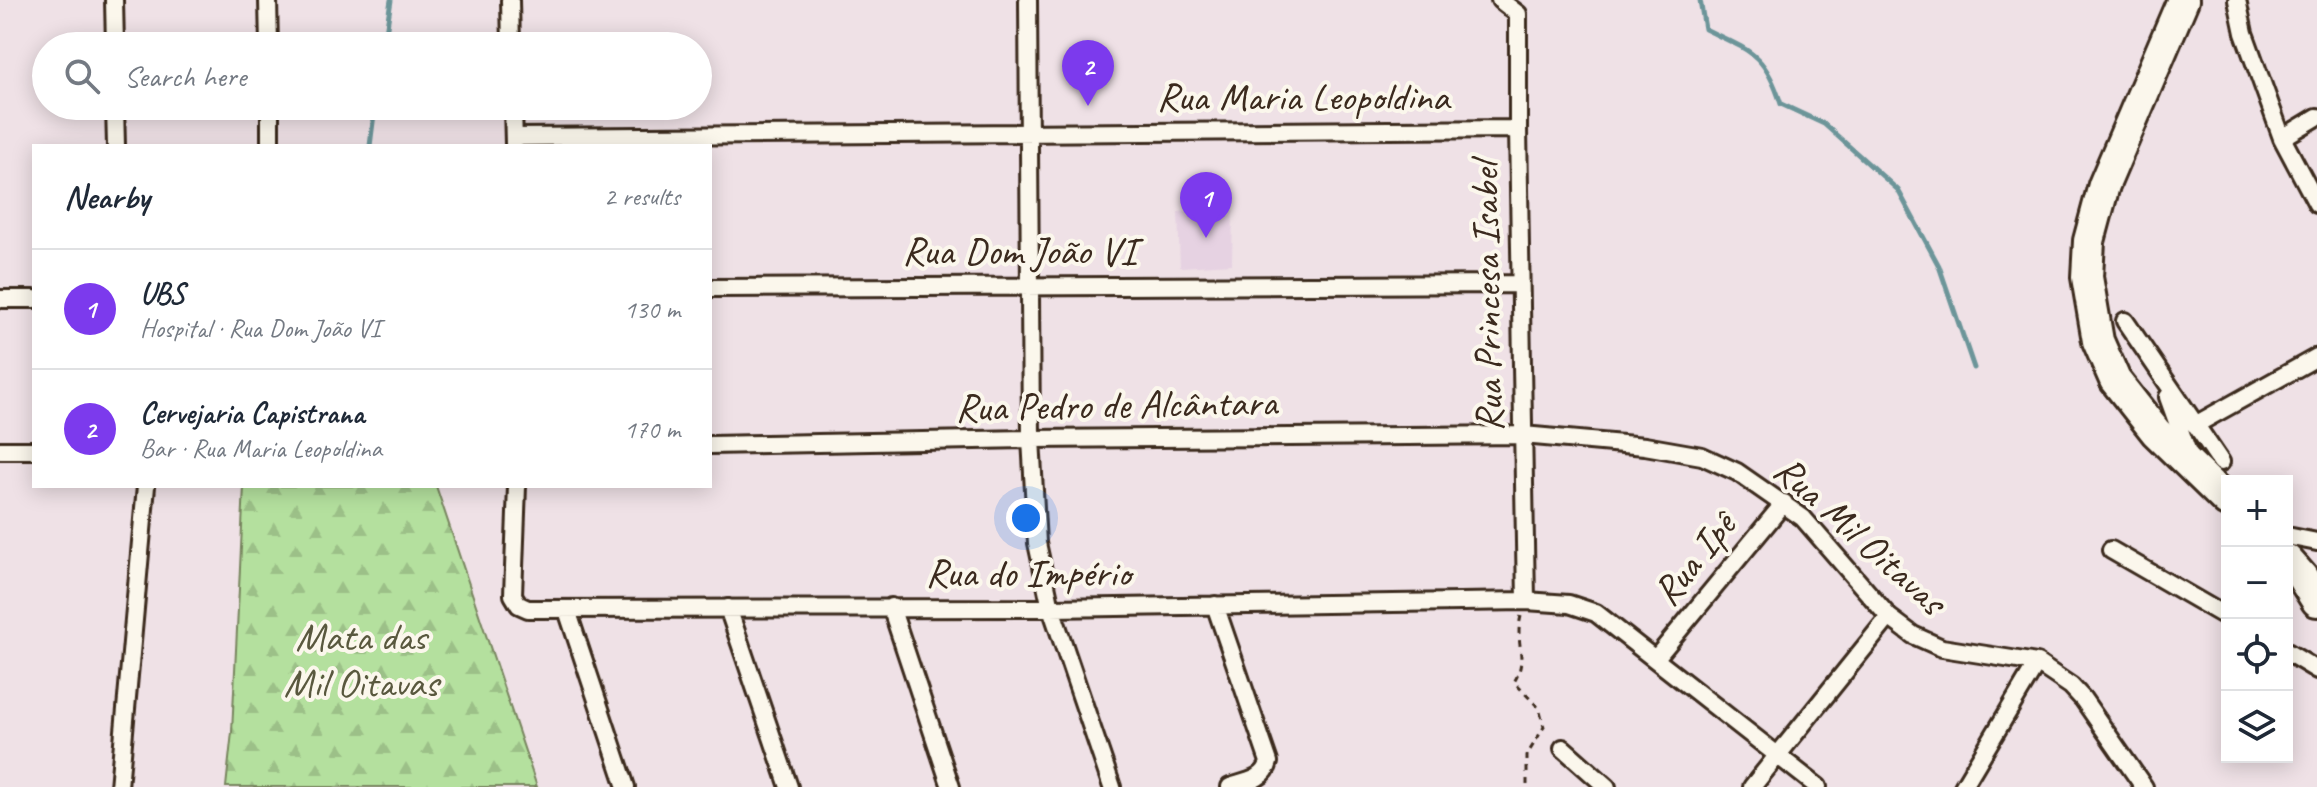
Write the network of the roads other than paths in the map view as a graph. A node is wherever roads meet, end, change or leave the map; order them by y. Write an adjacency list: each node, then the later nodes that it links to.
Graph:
1 (114, 0): 9 (street)
2 (268, 0): 10 (street)
3 (510, 0): 11 (street)
4 (1028, 0): 17 (street)
5 (1500, 0): 8 (street, Rua Princesa Isabel)
6 (2183, 0): 37 (highway)
7 (2237, 0): 18 (street)
8 (1521, 7): 16 (street, Rua Princesa Isabel)
9 (115, 32)
10 (269, 32)
11 (511, 32)
12 (2317, 117): 18 (street)
13 (115, 120): 20 (street)
14 (270, 120): 21 (street)
15 (513, 120): 19 (street)
16 (1518, 129): 17 (street, Rua Maria Leopoldina); 23 (street, Rua Princesa Isabel)
17 (1027, 133): 19 (street, Rua Maria Leopoldina); 24 (street)
18 (2282, 138): 22 (street)
19 (514, 142)
20 (116, 144)
21 (270, 144)
22 (2317, 204)
23 (1520, 284): 24 (street, Rua Dom João VI); 32 (street, Rua Princesa Isabel)
24 (1030, 285): 25 (street, Rua Dom João VI); 33 (street)
25 (712, 288)
26 (0, 299): 27 (street)
27 (32, 299)
28 (2125, 321): 30 (street)
29 (2317, 357): 31 (street)
30 (2161, 376): 31 (street); 37 (street)
31 (2195, 425): 37 (street)
32 (1523, 435): 33 (street, Rua Pedro de Alcântara); 41 (street, Rua Mil Oitavas); 45 (street, Rua Princesa Isabel)
33 (1031, 439): 34 (street, Rua Pedro de Alcântara); 49 (street)
34 (712, 445)
35 (0, 450): 36 (street)
36 (32, 450)
37 (2208, 466): 40 (highway)
38 (146, 488): 59 (street)
39 (517, 488): 50 (street, Rua do Império)
40 (2221, 490)
41 (1784, 503): 52 (street, Rua Mil Oitavas); 54 (street, Rua Ipê)
42 (2293, 537): 43 (street)
43 (2317, 542)
44 (2111, 550): 51 (street)
45 (1526, 601): 46 (street, Rua do Império); 54 (street, Rua do Império)
46 (1215, 605): 49 (street, Rua do Império); 64 (street)
47 (891, 607): 48 (street, Rua do Império); 49 (street, Rua do Império); 62 (street)
48 (728, 608): 50 (street, Rua do Império); 61 (street)
49 (1051, 608): 63 (street)
50 (567, 610): 60 (street)
51 (2221, 614)
52 (1889, 617): 55 (street, Rua Mil Oitavas); 58 (street)
53 (2293, 656): 56 (street)
54 (1656, 658): 58 (street, Rua do Império)
55 (2037, 663): 68 (street); 69 (street, Rua Mil Oitavas)
56 (2317, 670)
57 (1563, 748): 65 (street)
58 (1777, 755): 66 (street); 67 (street, Rua do Império)
59 (119, 787)
60 (626, 787)
61 (789, 787)
62 (951, 787)
63 (1112, 787)
64 (1230, 787)
65 (1607, 787)
66 (1752, 787)
67 (1818, 787)
68 (1963, 787)
69 (2144, 787)

